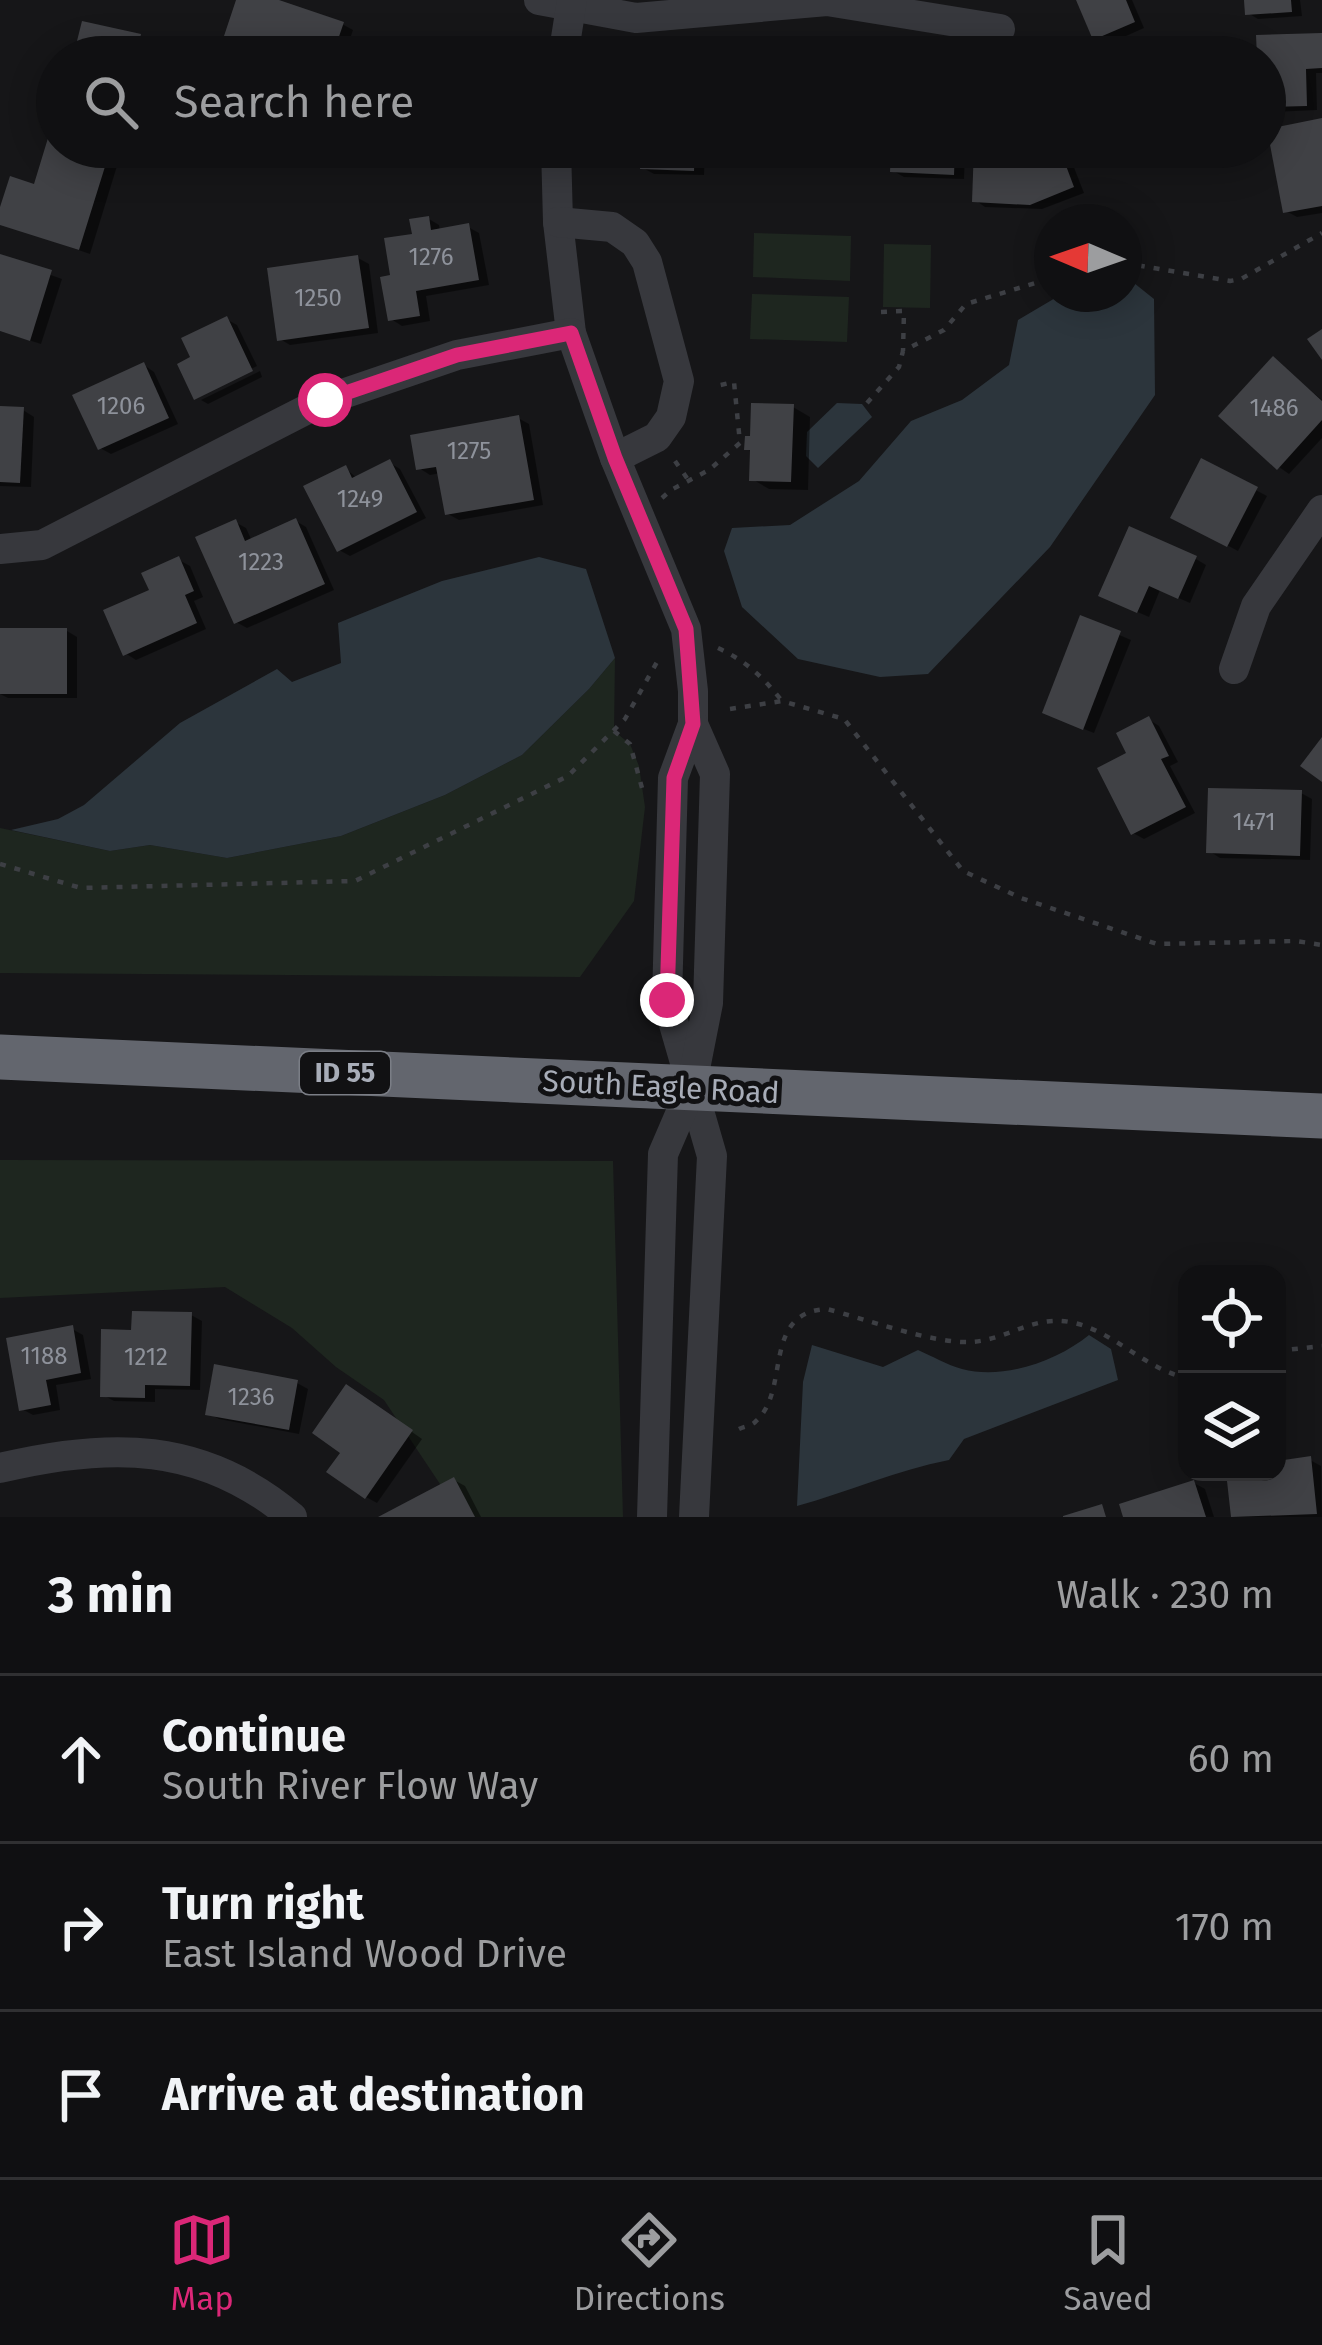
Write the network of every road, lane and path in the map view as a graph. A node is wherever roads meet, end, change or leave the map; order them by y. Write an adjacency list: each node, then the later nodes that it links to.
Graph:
1 (539, 0): 2 (street)
2 (571, 4): 3 (street); 4 (street)
3 (1000, 29)
4 (566, 36)
5 (557, 168): 6 (street)
6 (558, 222): 11 (street); 16 (street)
7 (1322, 233): 8 (path)
8 (1142, 265)
9 (1034, 283): 12 (path)
10 (881, 312): 12 (path)
11 (571, 333): 16 (street); 20 (street)
12 (903, 351): 14 (path)
13 (716, 386): 17 (path)
14 (867, 403)
15 (671, 452): 17 (path)
16 (615, 458): 31 (street)
17 (689, 481): 18 (path)
18 (658, 502)
19 (1322, 510): 23 (street)
20 (0, 550)
21 (717, 647): 24 (path)
22 (657, 662): 26 (path)
23 (1234, 669)
24 (782, 701): 25 (path); 29 (path)
25 (730, 709)
26 (614, 731): 27 (path); 28 (path)
27 (645, 807)
28 (0, 864)
29 (1322, 945)
30 (0, 1057): 31 (highway, South Eagle Road / ID 55)
31 (691, 1089): 32 (highway, South Eagle Road / ID 55); 39 (street); 40 (street)
32 (1322, 1116)
33 (1322, 1346): 34 (path)
34 (1286, 1350)
35 (1178, 1375): 36 (path)
36 (739, 1429)
37 (0, 1468): 38 (street)
38 (292, 1517)
39 (652, 1517)
40 (694, 1517)

